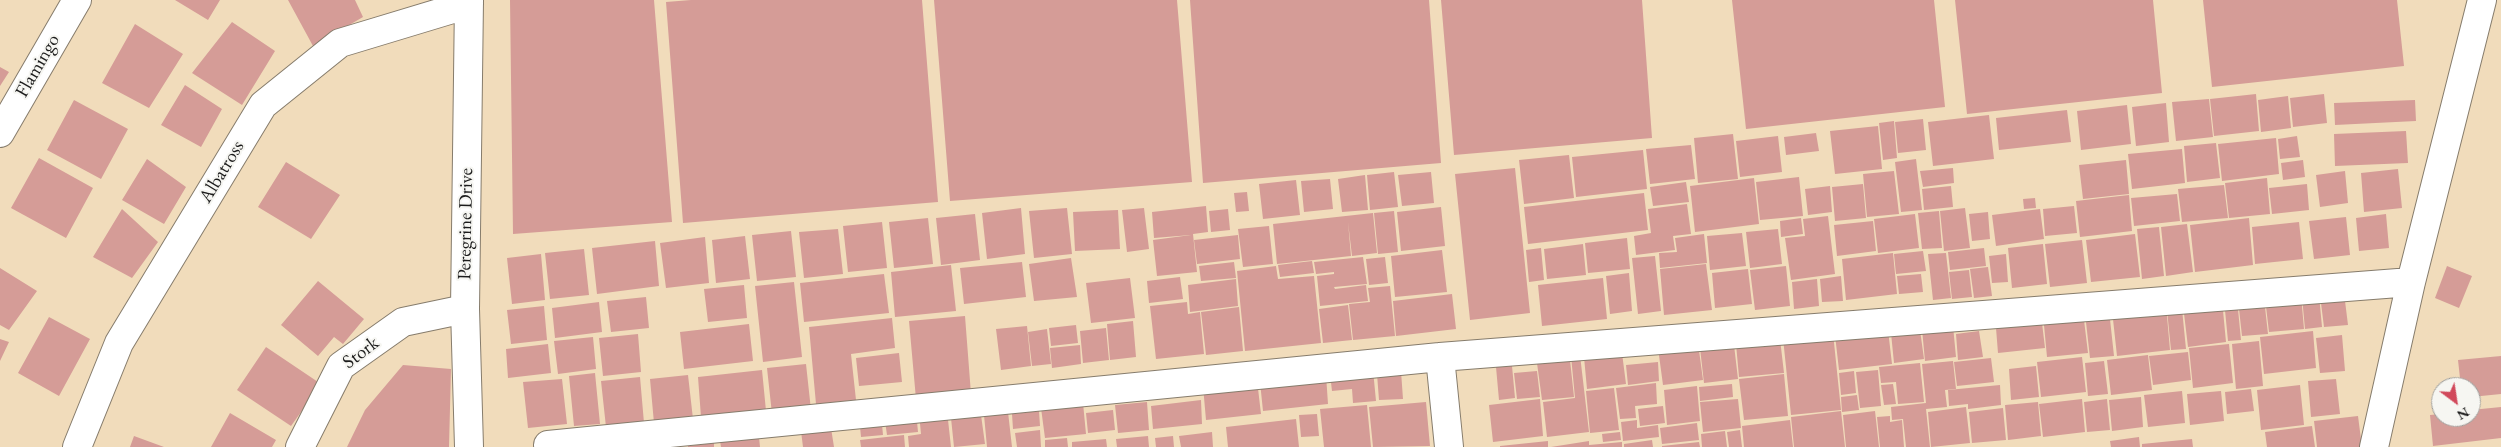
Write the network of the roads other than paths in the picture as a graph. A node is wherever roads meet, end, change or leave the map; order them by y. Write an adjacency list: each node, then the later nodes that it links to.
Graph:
1 (77, 0): 4 (street, Flamingo)
2 (2482, 0): 5 (street)
3 (469, 2): 6 (street, Peregrine Drive); 9 (street, Albatross)
4 (0, 133)
5 (2411, 282): 7 (street); 13 (street)
6 (465, 309): 10 (street, Stork); 11 (street, Peregrine Drive)
7 (1440, 357): 8 (street); 12 (street)
8 (548, 445)
9 (78, 447)
10 (300, 447)
11 (469, 447)
12 (1449, 447)
13 (2374, 447)

